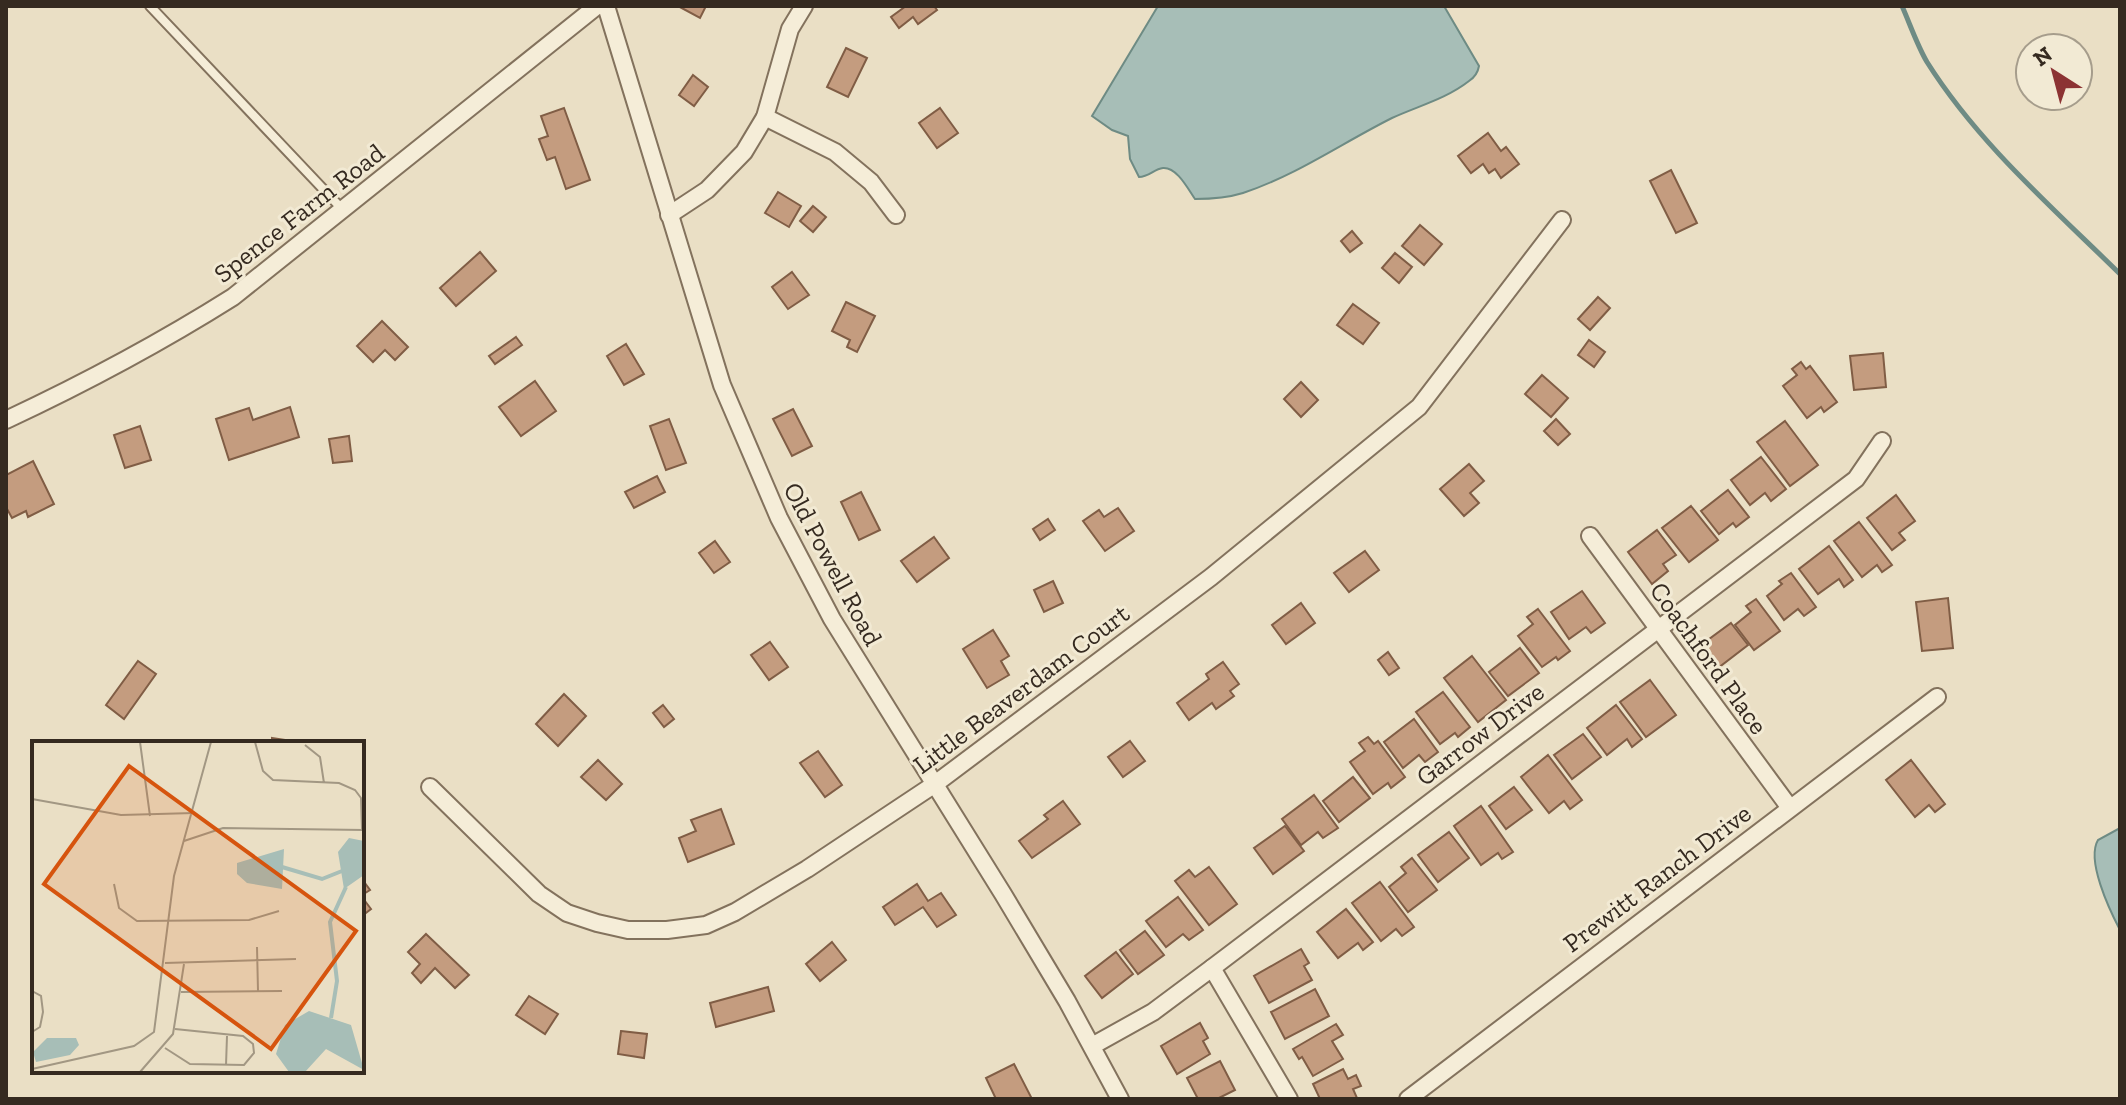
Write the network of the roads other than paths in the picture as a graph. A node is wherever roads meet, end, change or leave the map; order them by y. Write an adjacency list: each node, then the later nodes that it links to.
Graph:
1 (150, 6): 6 (lane)
2 (597, 6): 6 (street, Spence Farm Road)
3 (606, 6): 7 (street, Old Powell Road)
4 (804, 6): 5 (street)
5 (765, 117): 7 (street); 8 (street)
6 (344, 211): 10 (street, Spence Farm Road)
7 (669, 215): 15 (street, Old Powell Road)
8 (896, 215)
9 (1562, 220): 15 (street, Little Beaverdam Court)
10 (6, 420)
11 (1882, 441): 13 (street, Garrow Drive)
12 (1590, 536): 13 (street, Coachford Place)
13 (1658, 628): 17 (street, Coachford Place); 18 (street, Garrow Drive)
14 (1937, 697): 17 (street, Prewitt Ranch Drive)
15 (935, 784): 16 (street, Little Beaverdam Court); 19 (street, Old Powell Road)
16 (430, 787)
17 (1790, 808): 22 (street, Prewitt Ranch Drive)
18 (1212, 968): 19 (street, Garrow Drive); 21 (street)
19 (1092, 1046): 20 (street, Old Powell Road)
20 (1120, 1099)
21 (1289, 1099)
22 (1408, 1099)

